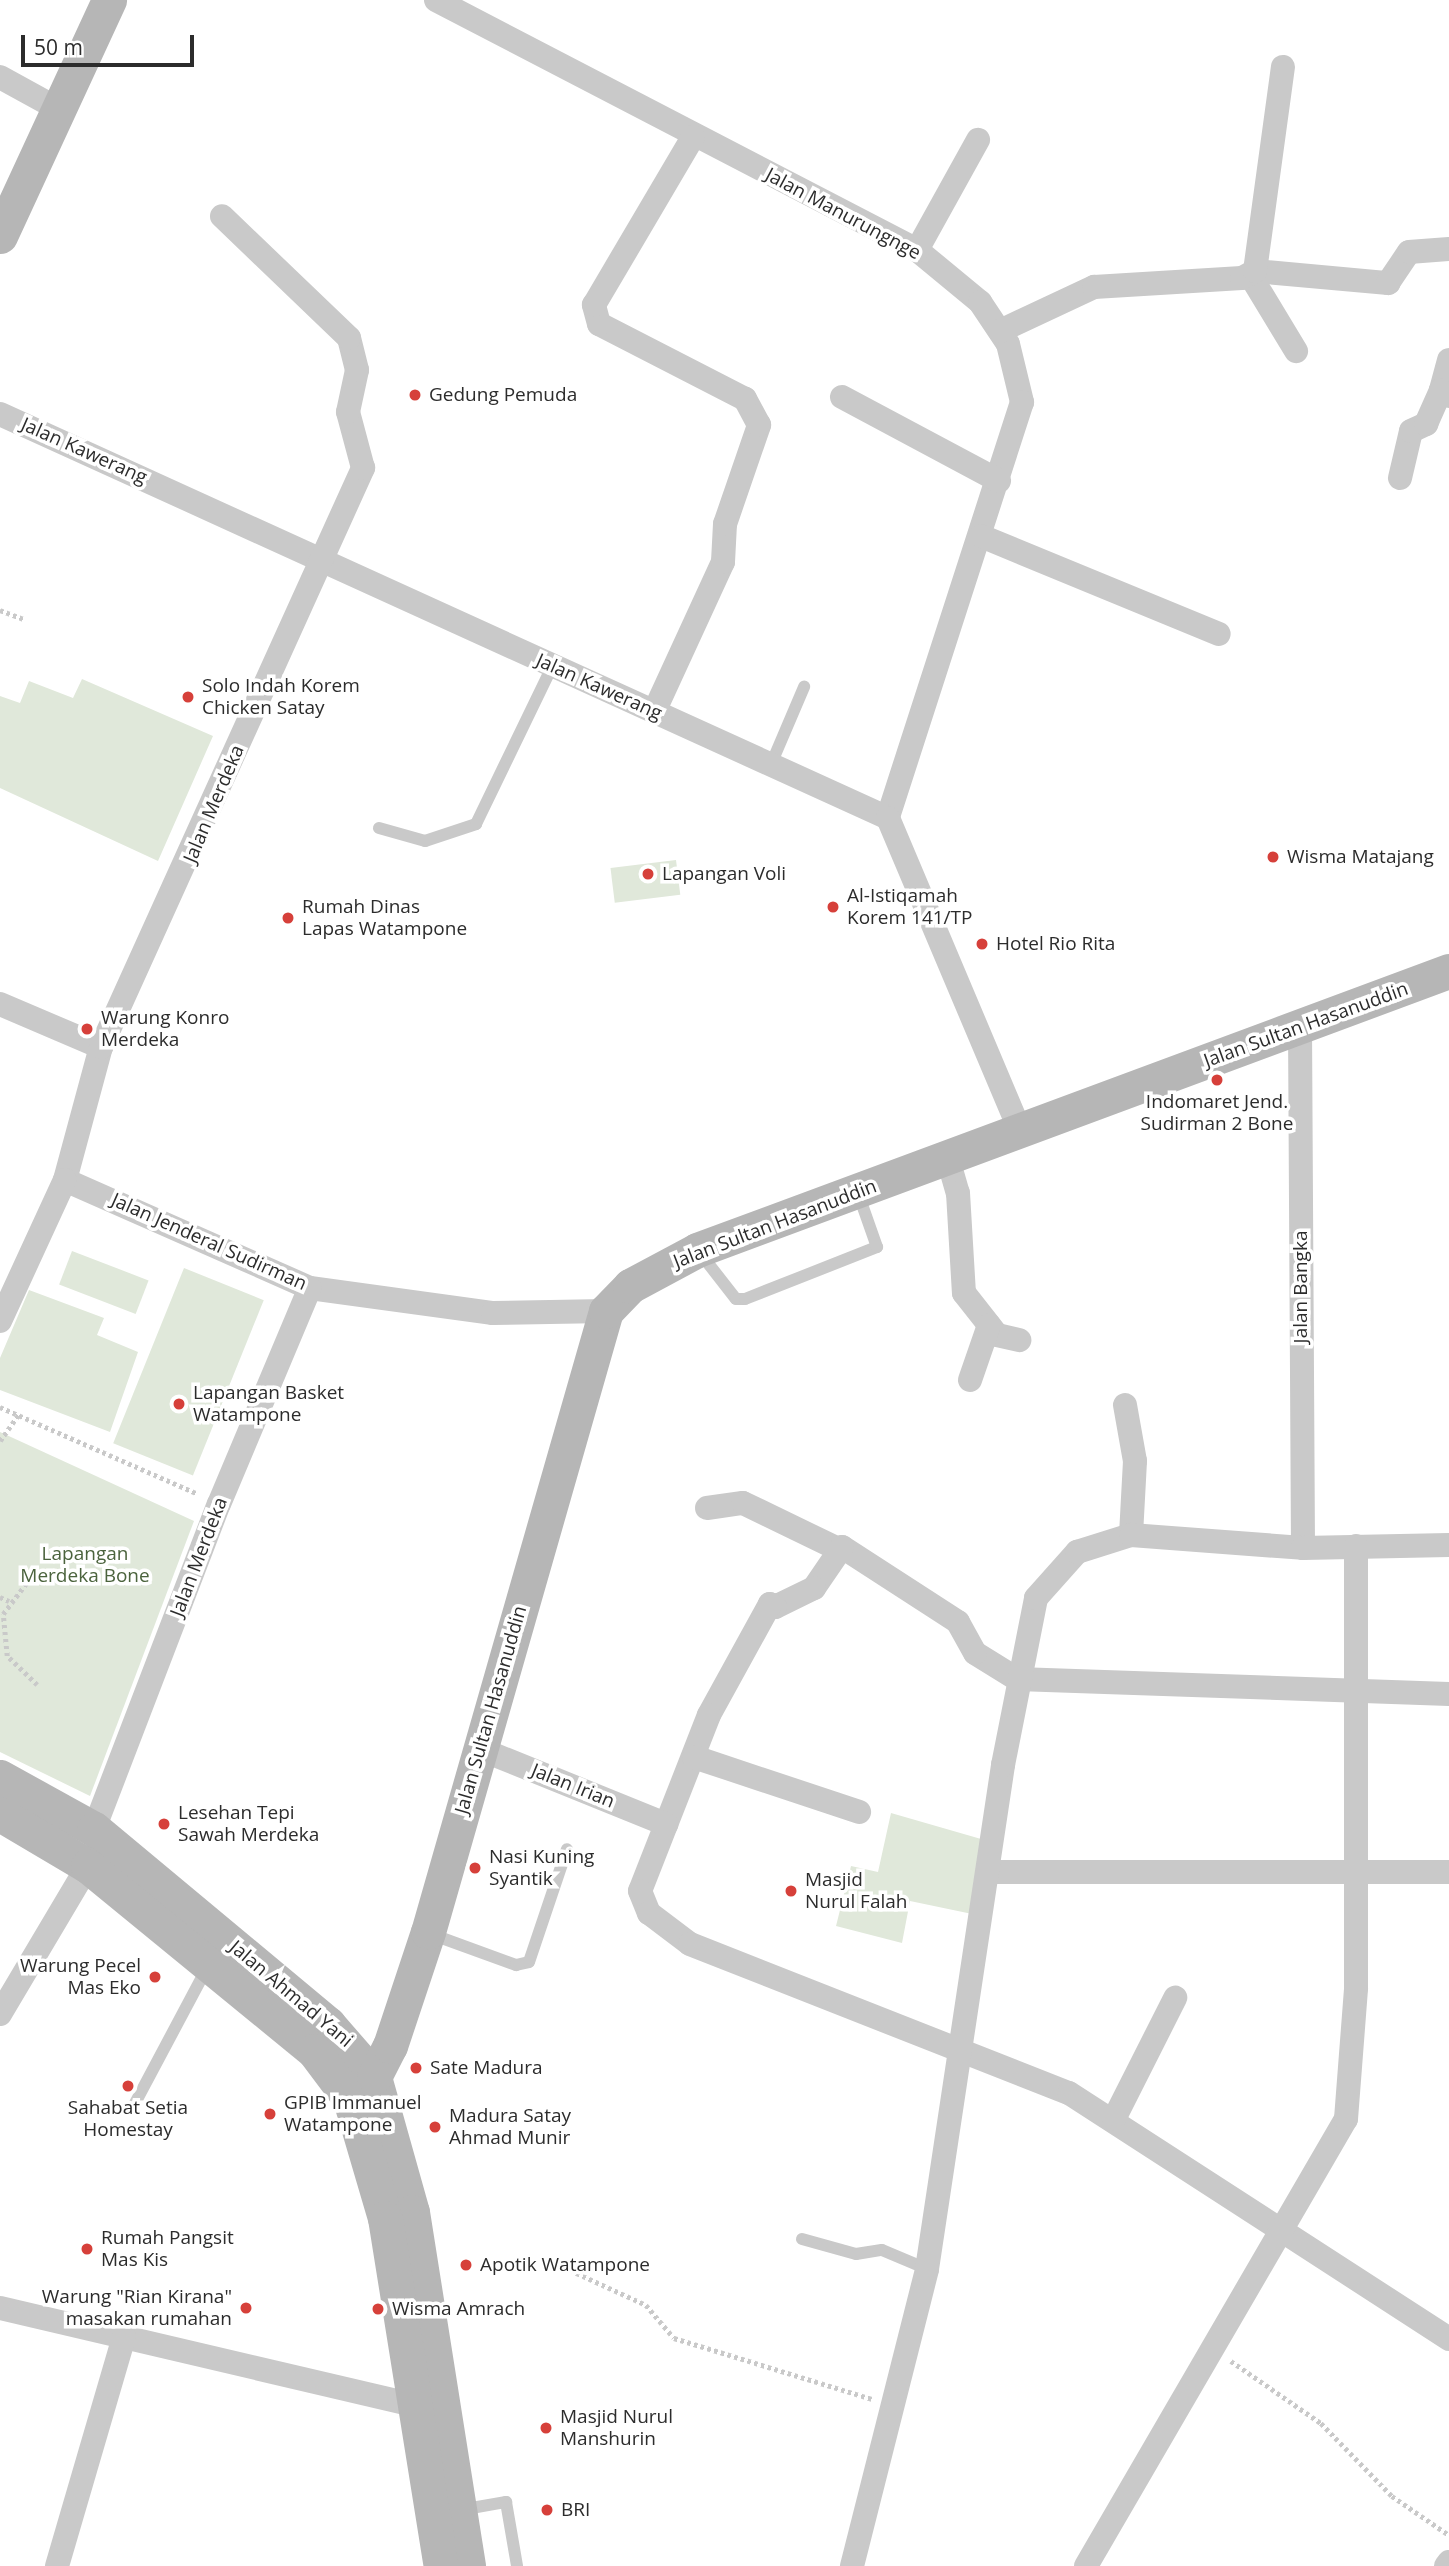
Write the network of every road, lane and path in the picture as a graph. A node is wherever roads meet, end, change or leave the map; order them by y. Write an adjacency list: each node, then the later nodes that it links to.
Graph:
1 (109, 0): 5 (main road)
2 (436, 0): 6 (street, Jalan Manurungnge)
3 (1283, 67): 12 (street)
4 (0, 77): 5 (street)
5 (60, 110): 9 (main road)
6 (693, 137): 11 (street, Jalan Manurungnge); 28 (street)
7 (978, 140): 11 (street)
8 (222, 216): 22 (street, Jalan Merdeka)
9 (0, 236)
10 (1449, 249): 12 (street)
11 (917, 250): 13 (street, Jalan Manurungnge)
12 (1252, 273): 13 (street); 14 (street)
13 (1000, 331): 20 (street, Jalan Manurungnge)
14 (1296, 351)
15 (1449, 360): 16 (street)
16 (1445, 393): 19 (street)
17 (842, 397): 20 (street)
18 (0, 414): 22 (street, Jalan Kawerang)
19 (1400, 478)
20 (999, 481): 21 (street, Jalan Manurungnge)
21 (981, 536): 25 (street); 30 (street, Jalan Manurungnge)
22 (321, 558): 26 (street, Jalan Kawerang); 35 (street, Jalan Merdeka)
23 (0, 610): 24 (path)
24 (23, 619)
25 (1219, 634)
26 (552, 667): 28 (street, Jalan Kawerang); 31 (lane)
27 (804, 687): 29 (lane)
28 (654, 712): 29 (street, Jalan Kawerang)
29 (772, 762): 30 (street, Jalan Kawerang)
30 (888, 818): 36 (street)
31 (379, 828)
32 (1449, 971): 34 (main road, Jalan Sultan Hasanuddin)
33 (0, 1004): 35 (street)
34 (1300, 1026): 36 (main road, Jalan Sultan Hasanuddin); 56 (street, Jalan Bangka)
35 (101, 1047): 38 (street, Jalan Merdeka)
36 (1021, 1133): 37 (main road, Jalan Sultan Hasanuddin)
37 (948, 1159): 39 (main road, Jalan Sultan Hasanuddin); 44 (street)
38 (65, 1180): 41 (street, Jalan Jenderal Sudirman); 43 (street)
39 (857, 1192): 40 (main road, Jalan Sultan Hasanuddin); 40 (lane)
40 (697, 1250): 42 (main road, Jalan Sultan Hasanuddin)
41 (310, 1288): 42 (street, Jalan Jenderal Sudirman); 51 (street, Jalan Merdeka)
42 (606, 1311): 65 (main road, Jalan Sultan Hasanuddin)
43 (0, 1321)
44 (989, 1325): 45 (street); 46 (street)
45 (1018, 1340)
46 (970, 1380)
47 (1125, 1405): 53 (street)
48 (0, 1407): 49 (path)
49 (18, 1415): 50 (path); 51 (path)
50 (0, 1441)
51 (219, 1504): 71 (street, Jalan Merdeka)
52 (707, 1508): 57 (street)
53 (1131, 1535): 56 (street); 61 (street)
54 (1449, 1545): 55 (street)
55 (1356, 1546): 56 (street); 63 (street)
56 (1303, 1548)
57 (838, 1549): 61 (street); 66 (street)
58 (83, 1577): 60 (path)
59 (0, 1597): 60 (path)
60 (9, 1601): 62 (path)
61 (1017, 1679): 63 (street); 75 (street)
62 (37, 1685)
63 (1357, 1690): 64 (street); 74 (street)
64 (1449, 1694)
65 (480, 1749): 70 (street, Jalan Irian); 77 (main road, Jalan Sultan Hasanuddin)
66 (694, 1757): 68 (street); 70 (street)
67 (0, 1777): 71 (main road, Jalan Ahmad Yani)
68 (859, 1812)
69 (0, 1814): 73 (main road, Jalan Ahmad Yani)
70 (666, 1824): 81 (street)
71 (94, 1829): 82 (main road, Jalan Ahmad Yani)
72 (567, 1849): 77 (lane)
73 (88, 1866): 78 (main road, Jalan Ahmad Yani); 80 (street)
74 (1354, 1871): 75 (street); 76 (street); 85 (street)
75 (988, 1872): 81 (street)
76 (1449, 1872)
77 (428, 1933): 82 (main road, Jalan Sultan Hasanuddin)
78 (209, 1965): 82 (main road, Jalan Ahmad Yani); 83 (lane)
79 (1175, 1998): 84 (street)
80 (0, 2014)
81 (963, 2050): 84 (street); 87 (street)
82 (353, 2074): 93 (main road); 95 (main road)
83 (133, 2107)
84 (1114, 2119): 85 (street)
85 (1283, 2236): 91 (street); 92 (street)
86 (802, 2239): 87 (lane)
87 (927, 2269): 94 (street)
88 (570, 2270): 94 (path)
89 (0, 2308): 90 (street)
90 (124, 2337): 93 (street); 97 (street)
91 (1449, 2339)
92 (1216, 2350): 96 (path); 102 (street)
93 (415, 2405): 98 (main road)
94 (890, 2412): 101 (street)
95 (460, 2510): 99 (main road); 100 (lane)
96 (1449, 2535)
97 (57, 2566)
98 (441, 2566)
99 (468, 2566)
100 (517, 2566)
101 (852, 2566)
102 (1086, 2566)

